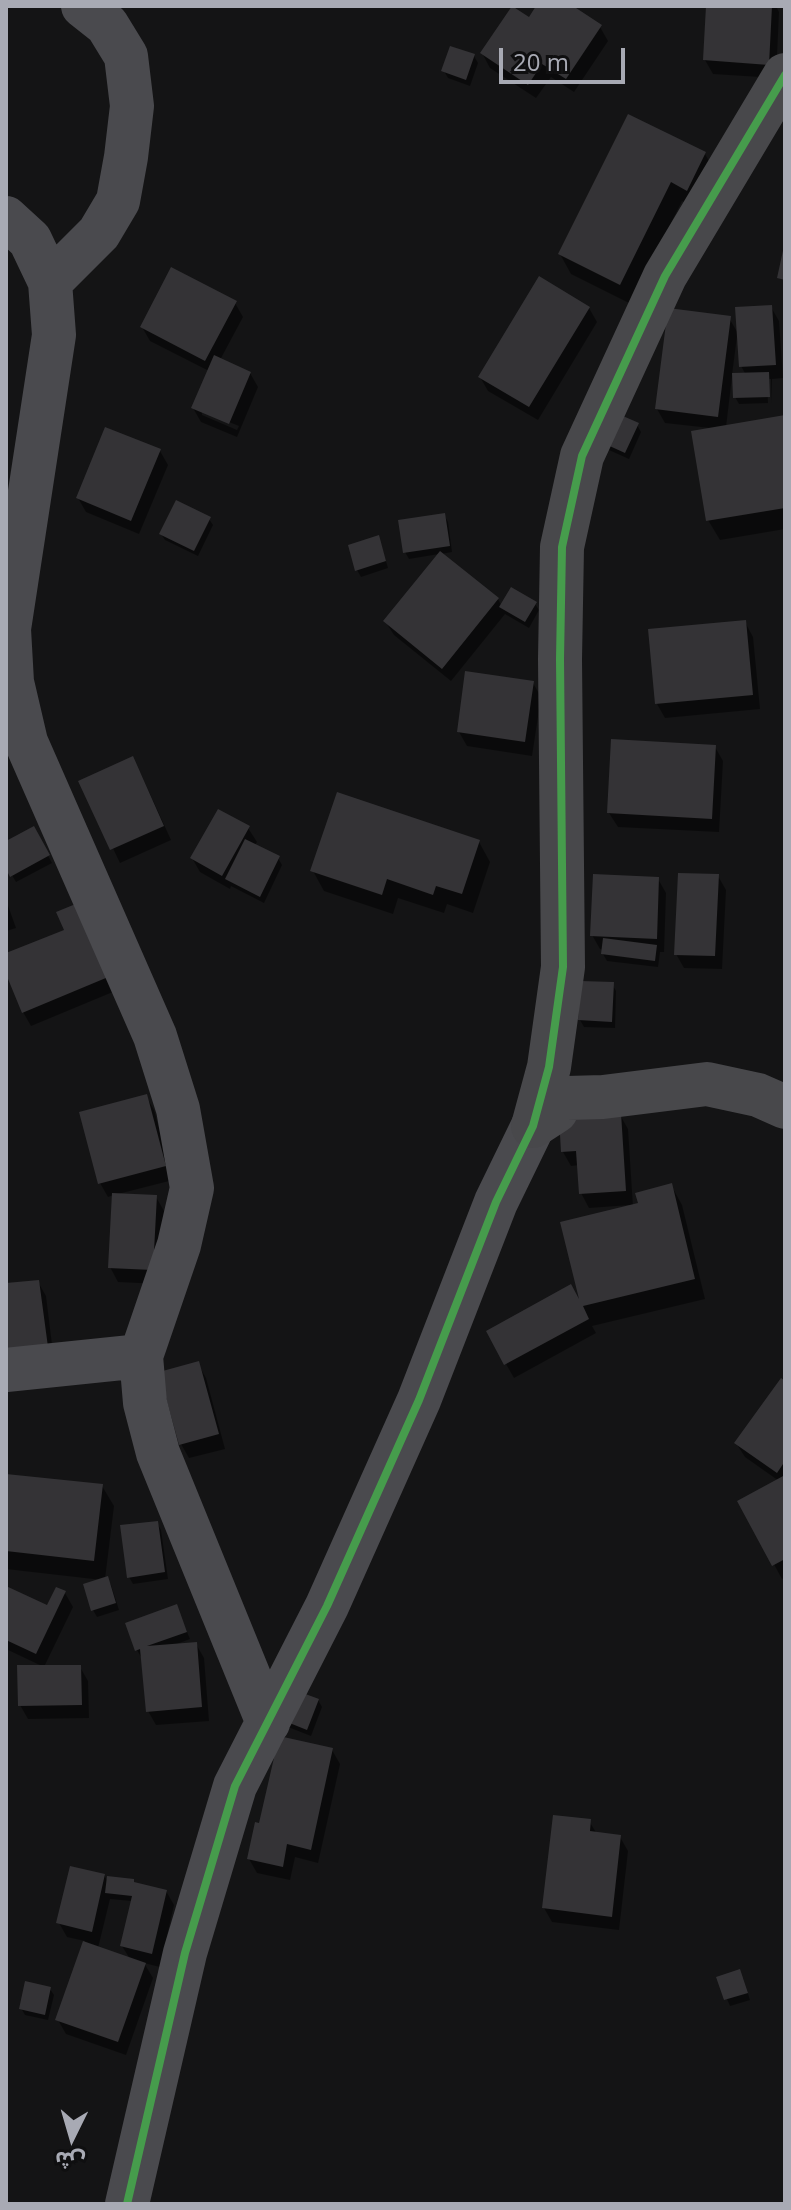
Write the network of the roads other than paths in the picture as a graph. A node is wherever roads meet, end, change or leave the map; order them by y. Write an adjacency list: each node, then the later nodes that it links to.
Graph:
1 (83, 6): 4 (street)
2 (785, 75): 6 (street)
3 (6, 218): 4 (street)
4 (50, 282): 7 (street)
5 (785, 1107): 6 (street)
6 (533, 1126): 9 (street)
7 (141, 1356): 8 (street); 9 (street)
8 (6, 1370)
9 (268, 1723): 10 (street)
10 (127, 2204)

